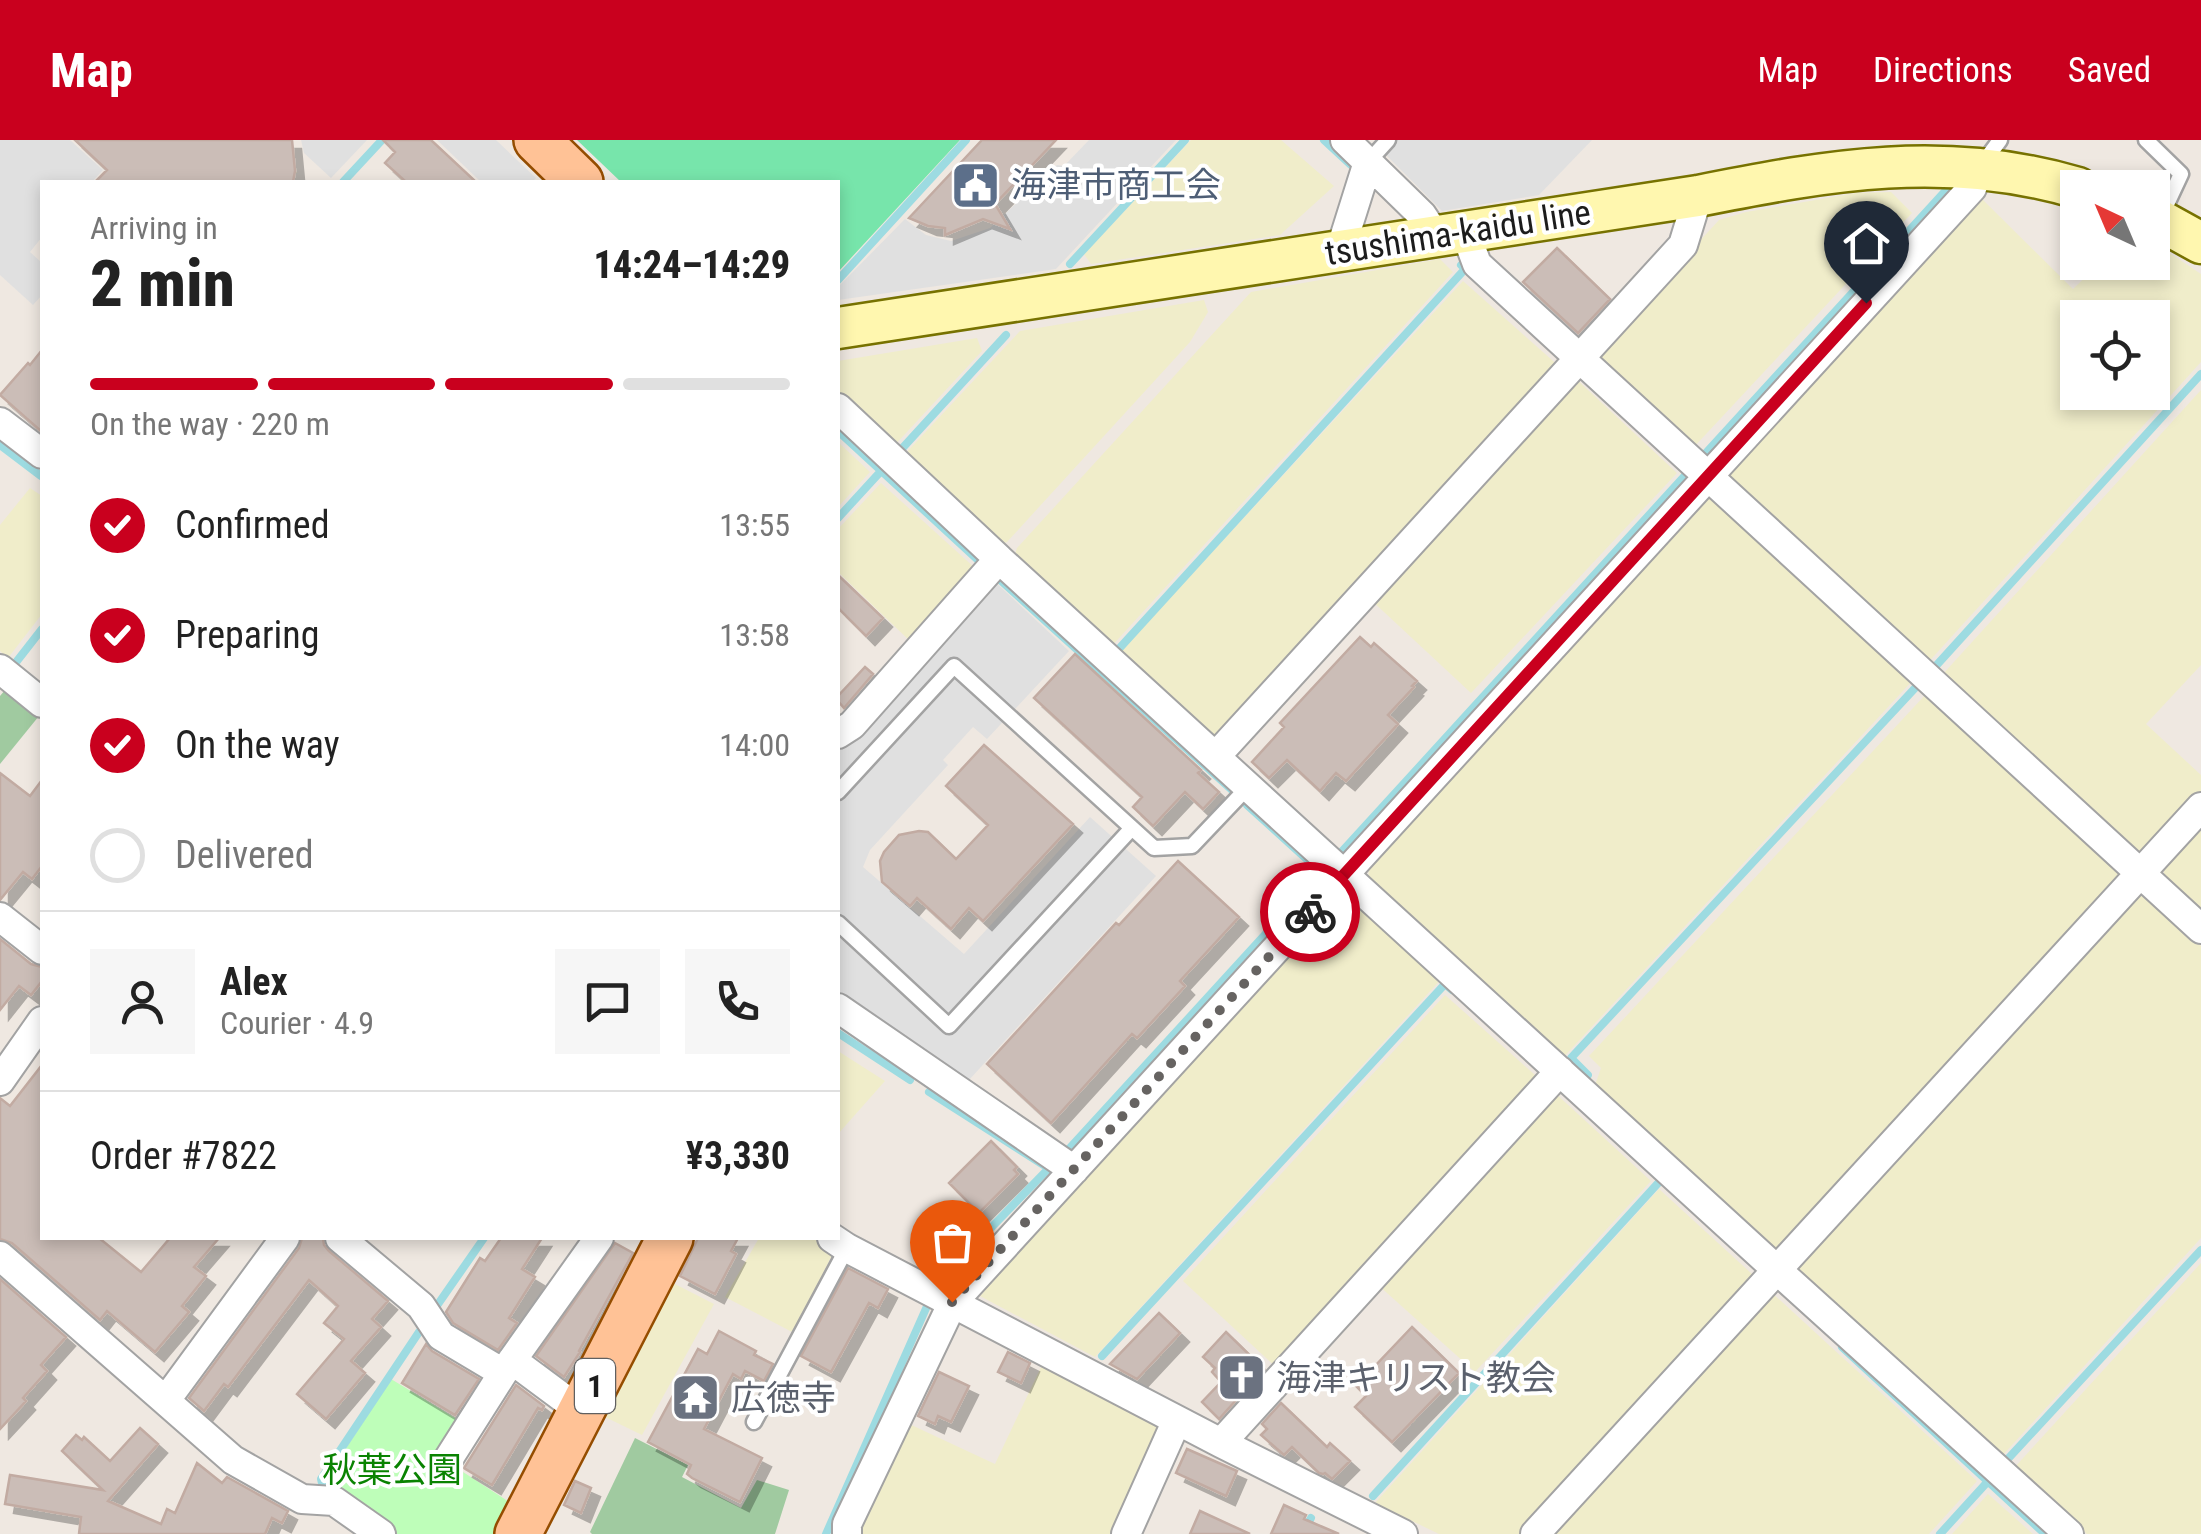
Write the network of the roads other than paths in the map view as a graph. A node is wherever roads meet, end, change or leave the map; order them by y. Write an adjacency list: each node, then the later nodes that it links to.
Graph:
1 (1345, 140): 5 (street)
2 (1388, 140): 5 (lane)
3 (2146, 140): 8 (lane)
4 (1990, 154): 6 (main road, tsushima-kaidu line); 7 (main road, tsushima-kaidu line); 18 (street)
5 (1368, 162): 10 (street); 12 (street)
6 (2060, 183)
7 (1698, 196): 10 (main road, tsushima-kaidu line); 14 (street)
8 (2170, 198)
9 (2170, 226): 11 (main road)
10 (1452, 234): 12 (main road, tsushima-kaidu line); 14 (street)
11 (2201, 243)
12 (1340, 251): 13 (main road, tsushima-kaidu line)
13 (840, 328)
14 (1581, 359): 18 (street); 23 (street)
15 (840, 410): 19 (street)
16 (0, 422): 17 (street)
17 (40, 452)
18 (1708, 476): 28 (street); 29 (street)
19 (1000, 559): 22 (street); 23 (street)
20 (0, 669): 21 (street)
21 (40, 701)
22 (840, 733)
23 (1216, 756): 24 (street)
24 (1248, 786): 27 (lane); 29 (street)
25 (840, 790): 27 (lane)
26 (2201, 807): 28 (street)
27 (1132, 828): 31 (lane)
28 (2141, 873): 32 (street); 45 (street)
29 (1344, 874): 36 (street); 38 (street)
30 (0, 917): 33 (street)
31 (840, 925)
32 (2201, 928)
33 (40, 948)
34 (840, 1009): 38 (street)
35 (40, 1025): 37 (street)
36 (1560, 1071): 45 (street); 52 (street)
37 (0, 1082)
38 (1074, 1170): 46 (street)
39 (285, 1240): 48 (street)
40 (342, 1240): 47 (street)
41 (598, 1240): 47 (street)
42 (669, 1240): 49 (main road, 1)
43 (840, 1242): 46 (street); 51 (lane)
44 (0, 1256): 48 (street)
45 (1777, 1270): 59 (street); 60 (street)
46 (952, 1302): 50 (street); 56 (street)
47 (507, 1366): 49 (street); 53 (street)
48 (166, 1400): 54 (street)
49 (582, 1412): 55 (main road, 1)
50 (1177, 1420): 52 (street); 57 (street)
51 (754, 1422)
52 (1221, 1443): 58 (street)
53 (448, 1458)
54 (381, 1534)
55 (518, 1534)
56 (847, 1534)
57 (1126, 1534)
58 (1403, 1534)
59 (1535, 1534)
60 (2069, 1534)

